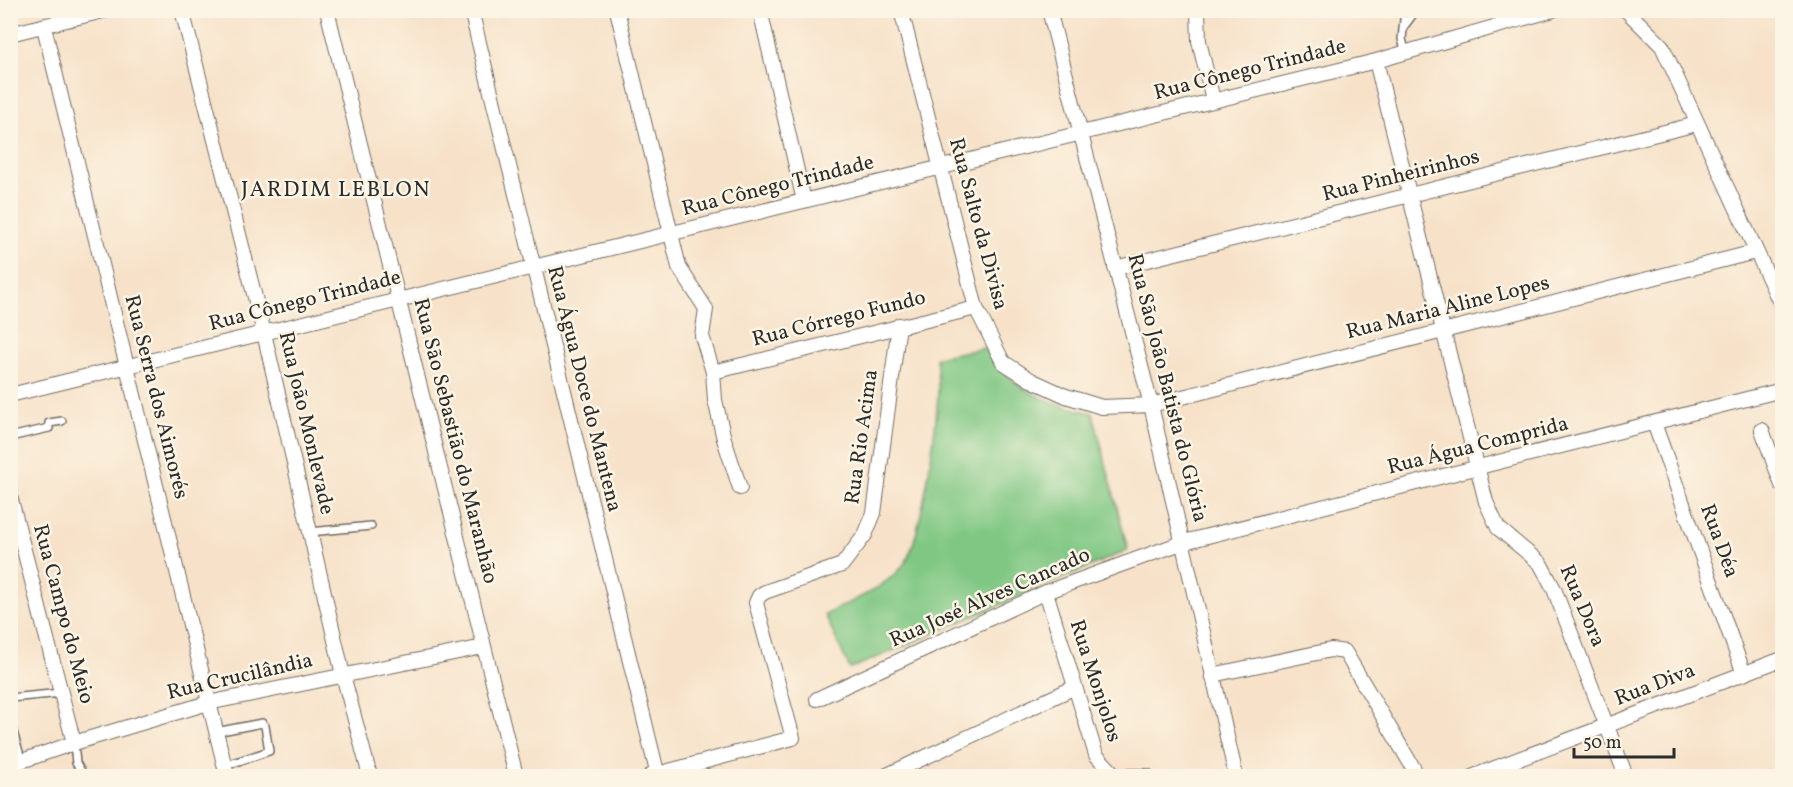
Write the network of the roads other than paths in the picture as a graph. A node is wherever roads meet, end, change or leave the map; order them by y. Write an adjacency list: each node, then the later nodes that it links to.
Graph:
1 (107, 10): 14 (street)
2 (182, 10): 34 (street, Rua João Monlevade)
3 (327, 10): 29 (street, Rua São Sebastião do Maranhão)
4 (471, 10): 27 (street, Rua Água Doce do Mantena)
5 (617, 10): 25 (street)
6 (760, 10): 24 (street)
7 (901, 10): 22 (street, Rua Salto da Divisa)
8 (1049, 10): 21 (street, Rua São João Batista do Glória)
9 (1198, 10): 19 (street)
10 (1405, 10): 15 (lane)
11 (1416, 10): 15 (lane)
12 (1553, 10): 17 (street, Rua Cônego Trindade)
13 (1626, 10): 20 (street)
14 (44, 27): 16 (street); 35 (street, Rua Serra dos Aimorés)
15 (1404, 27): 17 (lane)
16 (10, 34)
17 (1406, 53): 18 (street, Rua Cônego Trindade)
18 (1376, 61): 19 (street, Rua Cônego Trindade); 23 (street, Rua Dora)
19 (1213, 100): 21 (street, Rua Cônego Trindade)
20 (1697, 124): 23 (street, Rua Pinheirinhos); 26 (street)
21 (1082, 133): 22 (street, Rua Cônego Trindade); 28 (street, Rua São João Batista do Glória)
22 (940, 168): 24 (street, Rua Cônego Trindade); 31 (street, Rua Salto da Divisa)
23 (1408, 196): 28 (street, Rua Pinheirinhos); 33 (street, Rua Dora)
24 (804, 201): 25 (street, Rua Cônego Trindade)
25 (670, 233): 27 (street, Rua Cônego Trindade); 36 (street)
26 (1755, 252): 30 (street); 33 (street, Rua Maria Aline Lopes)
27 (532, 267): 29 (street, Rua Cônego Trindade); 68 (street, Rua Água Doce do Mantena)
28 (1115, 268): 39 (street, Rua São João Batista do Glória)
29 (399, 300): 34 (street, Rua Cônego Trindade); 52 (street, Rua São Sebastião do Maranhão)
30 (1782, 307)
31 (976, 308): 32 (street, Rua Córrego Fundo); 39 (street, Rua Salto da Divisa)
32 (898, 325): 36 (street, Rua Córrego Fundo); 68 (street, Rua Rio Acima)
33 (1442, 332): 39 (street, Rua Maria Aline Lopes); 44 (street, Rua Dora)
34 (264, 333): 35 (street, Rua Cônego Trindade); 49 (street, Rua João Monlevade)
35 (127, 366): 38 (street, Rua Cônego Trindade); 61 (street, Rua Serra dos Aimorés)
36 (713, 372): 46 (street)
37 (1782, 390): 41 (street, Rua Água Comprida)
38 (10, 395)
39 (1150, 405): 50 (street, Rua São João Batista do Glória)
40 (62, 421): 43 (lane)
41 (1654, 423): 44 (street, Rua Água Comprida); 54 (street, Rua Déa)
42 (1762, 430): 45 (street)
43 (10, 437)
44 (1477, 468): 50 (street, Rua Água Comprida); 63 (street, Rua Dora)
45 (1782, 485)
46 (740, 488)
47 (10, 496): 58 (street, Rua Campo do Meio)
48 (371, 526): 49 (lane)
49 (310, 532): 55 (street, Rua João Monlevade)
50 (1184, 542): 51 (street, Rua José Alves Cancado); 56 (street, Rua São João Batista do Glória)
51 (1046, 592): 57 (street, Rua Monjolos); 60 (street, Rua José Alves Cancado)
52 (483, 647): 55 (street, Rua Crucilândia); 71 (street, Rua São Sebastião do Maranhão)
53 (1782, 659): 54 (street, Rua Diva)
54 (1744, 674): 63 (street, Rua Diva)
55 (343, 675): 61 (street, Rua Crucilândia); 70 (street, Rua João Monlevade)
56 (1212, 675): 76 (street, Rua São João Batista do Glória); 77 (street)
57 (1073, 688): 72 (street); 73 (street, Rua Monjolos)
58 (62, 693): 59 (lane); 65 (street, Rua Campo do Meio)
59 (10, 698)
60 (817, 699)
61 (208, 703): 64 (street, Rua Serra dos Aimorés); 65 (street, Rua Crucilândia)
62 (10, 722): 66 (lane)
63 (1609, 726): 78 (street, Rua Diva); 79 (street, Rua Dora)
64 (216, 732): 67 (street, Rua Serra dos Aimorés); 67 (lane)
65 (74, 743): 66 (street, Rua Crucilândia); 69 (lane)
66 (16, 764)
67 (226, 771)
68 (655, 776)
69 (84, 777)
70 (370, 777)
71 (516, 777)
72 (885, 777)
73 (1116, 777)
74 (1128, 777): 75 (street)
75 (1147, 777)
76 (1236, 777)
77 (1418, 777)
78 (1474, 777)
79 (1626, 777)

